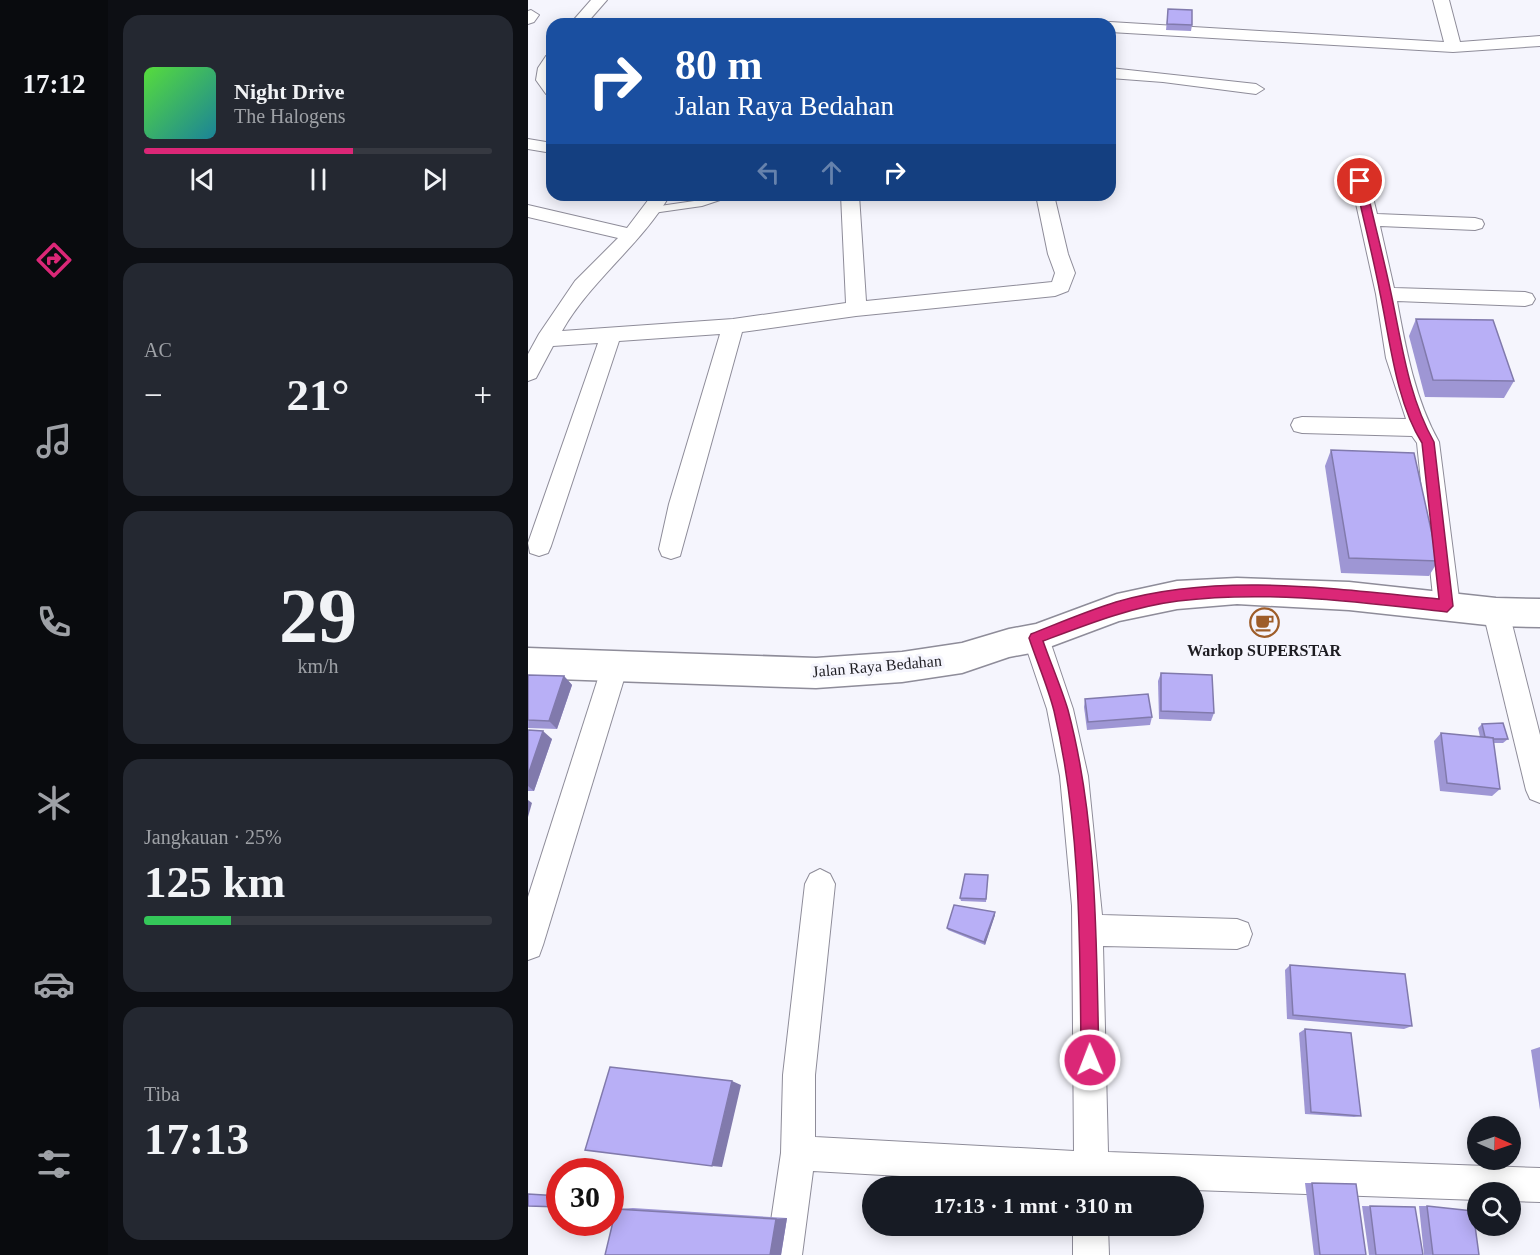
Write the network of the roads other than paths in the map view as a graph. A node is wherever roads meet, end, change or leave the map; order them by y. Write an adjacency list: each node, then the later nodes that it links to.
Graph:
1 (599, 0): 3 (street)
2 (1441, 0): 6 (street)
3 (583, 18)
4 (1116, 27): 6 (street)
5 (1540, 41): 6 (street)
6 (1453, 47)
7 (1116, 74): 10 (street)
8 (528, 87): 9 (street)
9 (546, 89)
10 (1256, 89)
11 (528, 144): 12 (street)
12 (546, 147)
13 (1360, 181): 19 (street)
14 (709, 201): 17 (lane)
15 (850, 201): 24 (street)
16 (1046, 201): 24 (street)
17 (657, 202): 21 (street)
18 (528, 211): 21 (street)
19 (1369, 220): 20 (street); 22 (street)
20 (1475, 224)
21 (631, 235): 27 (street)
22 (1386, 294): 23 (street); 30 (street)
23 (1525, 299)
24 (856, 309): 25 (street)
25 (733, 326): 26 (street); 32 (street)
26 (611, 335): 27 (street); 31 (street)
27 (546, 339): 28 (street)
28 (528, 374)
29 (1302, 426): 30 (street)
30 (1420, 430): 33 (street)
31 (539, 546)
32 (671, 549)
33 (1447, 606): 34 (street, Jalan Raya Bedahan); 36 (street, Jalan Raya Bedahan)
34 (1496, 612): 35 (street, Jalan Raya Bedahan); 39 (street)
35 (1540, 614)
36 (1035, 638): 38 (street, Jalan Raya Bedahan); 41 (street)
37 (528, 663): 38 (street, Jalan Raya Bedahan)
38 (615, 666): 43 (street)
39 (1540, 790)
40 (820, 884): 44 (street)
41 (1088, 930): 42 (street); 46 (street)
42 (1237, 934)
43 (528, 945)
44 (798, 1153): 45 (street); 50 (street)
45 (1068, 1176)
46 (1092, 1176)
47 (1204, 1180): 48 (street)
48 (1540, 1185)
49 (1091, 1236): 51 (street)
50 (784, 1255)
51 (1091, 1255)

